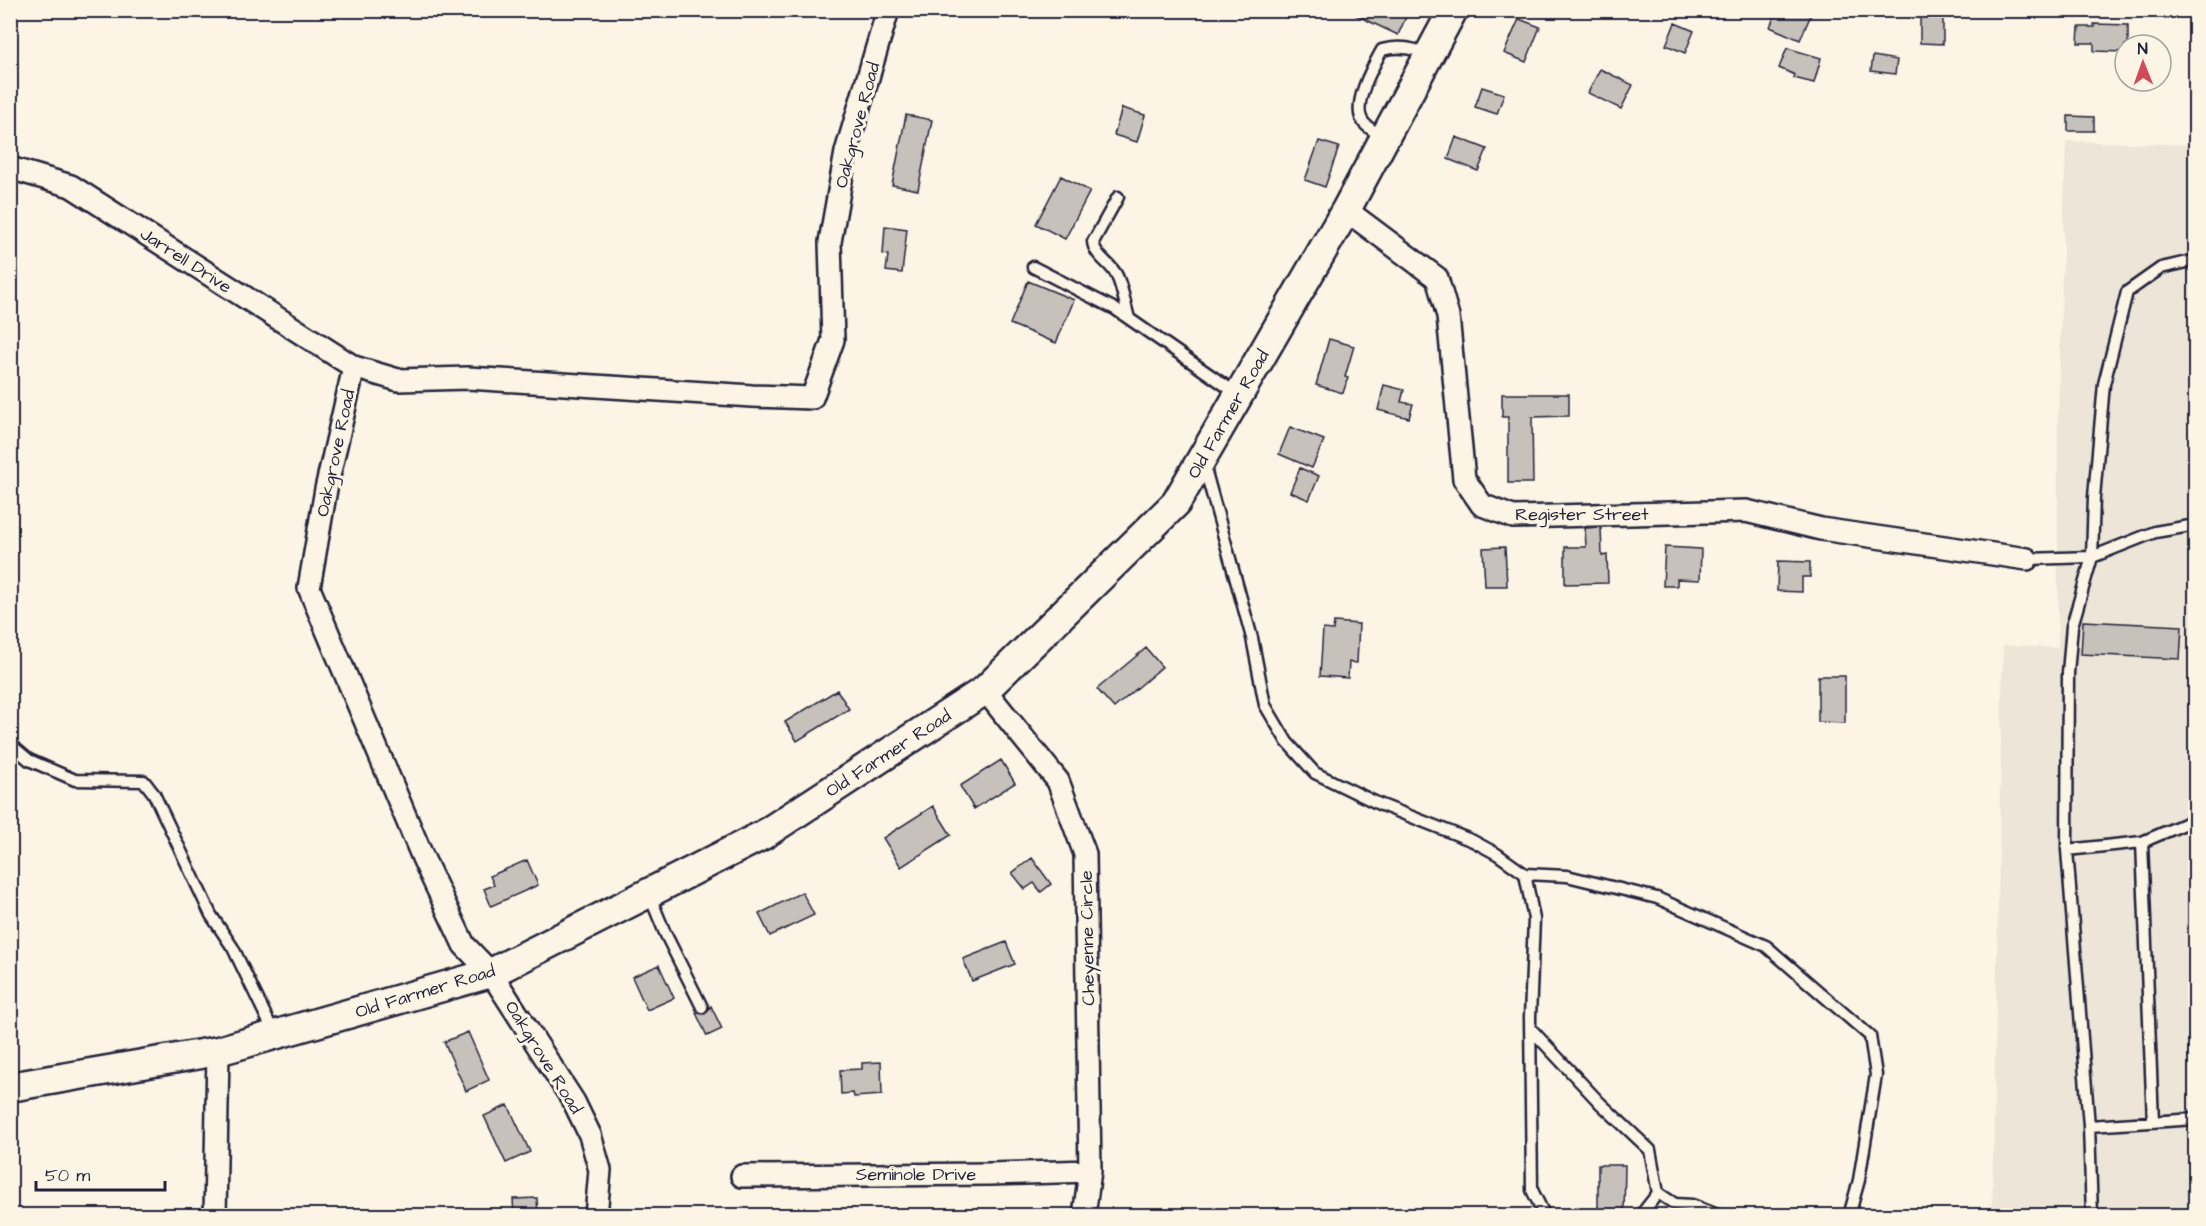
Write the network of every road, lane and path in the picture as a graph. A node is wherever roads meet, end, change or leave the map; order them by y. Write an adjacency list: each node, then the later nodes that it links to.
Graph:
1 (888, 10): 11 (street, Oakgrove Road)
2 (1453, 10): 3 (street, Old Farmer Road)
3 (1430, 53): 4 (street, Old Farmer Road); 4 (lane)
4 (1385, 138): 7 (street, Old Farmer Road)
5 (10, 168): 11 (street, Jarrell Drive)
6 (1118, 196): 10 (lane)
7 (1346, 210): 12 (street, Old Farmer Road); 16 (street, Register Street)
8 (2196, 260): 15 (lane)
9 (1033, 267): 10 (lane)
10 (1129, 318): 12 (lane)
11 (354, 367): 24 (street, Oakgrove Road)
12 (1239, 395): 13 (street, Old Farmer Road)
13 (1202, 459): 17 (street, Old Farmer Road); 22 (lane)
14 (2196, 525): 15 (lane)
15 (2092, 557): 16 (lane); 21 (lane)
16 (2027, 559)
17 (985, 690): 23 (street, Old Farmer Road); 33 (street, Cheyenne Circle)
18 (10, 744): 27 (lane)
19 (2196, 819): 20 (lane)
20 (2142, 842): 21 (lane); 31 (lane)
21 (2067, 850): 32 (lane)
22 (1525, 874): 26 (lane); 42 (lane)
23 (649, 893): 24 (street, Old Farmer Road); 25 (lane)
24 (491, 973): 27 (street, Old Farmer Road); 37 (street, Oakgrove Road)
25 (702, 1007)
26 (1530, 1028): 35 (lane); 39 (lane)
27 (275, 1035): 28 (street, Old Farmer Road)
28 (218, 1051): 29 (street, Old Farmer Road); 36 (street)
29 (10, 1087)
30 (2196, 1119): 31 (lane)
31 (2153, 1122): 32 (lane)
32 (2089, 1126): 43 (lane)
33 (1090, 1171): 34 (street, Seminole Drive); 38 (street, Cheyenne Circle)
34 (742, 1176)
35 (1658, 1193): 40 (lane); 41 (lane)
36 (215, 1215)
37 (596, 1215)
38 (1084, 1215)
39 (1545, 1215)
40 (1640, 1215)
41 (1720, 1215)
42 (1849, 1215)
43 (2092, 1215)

